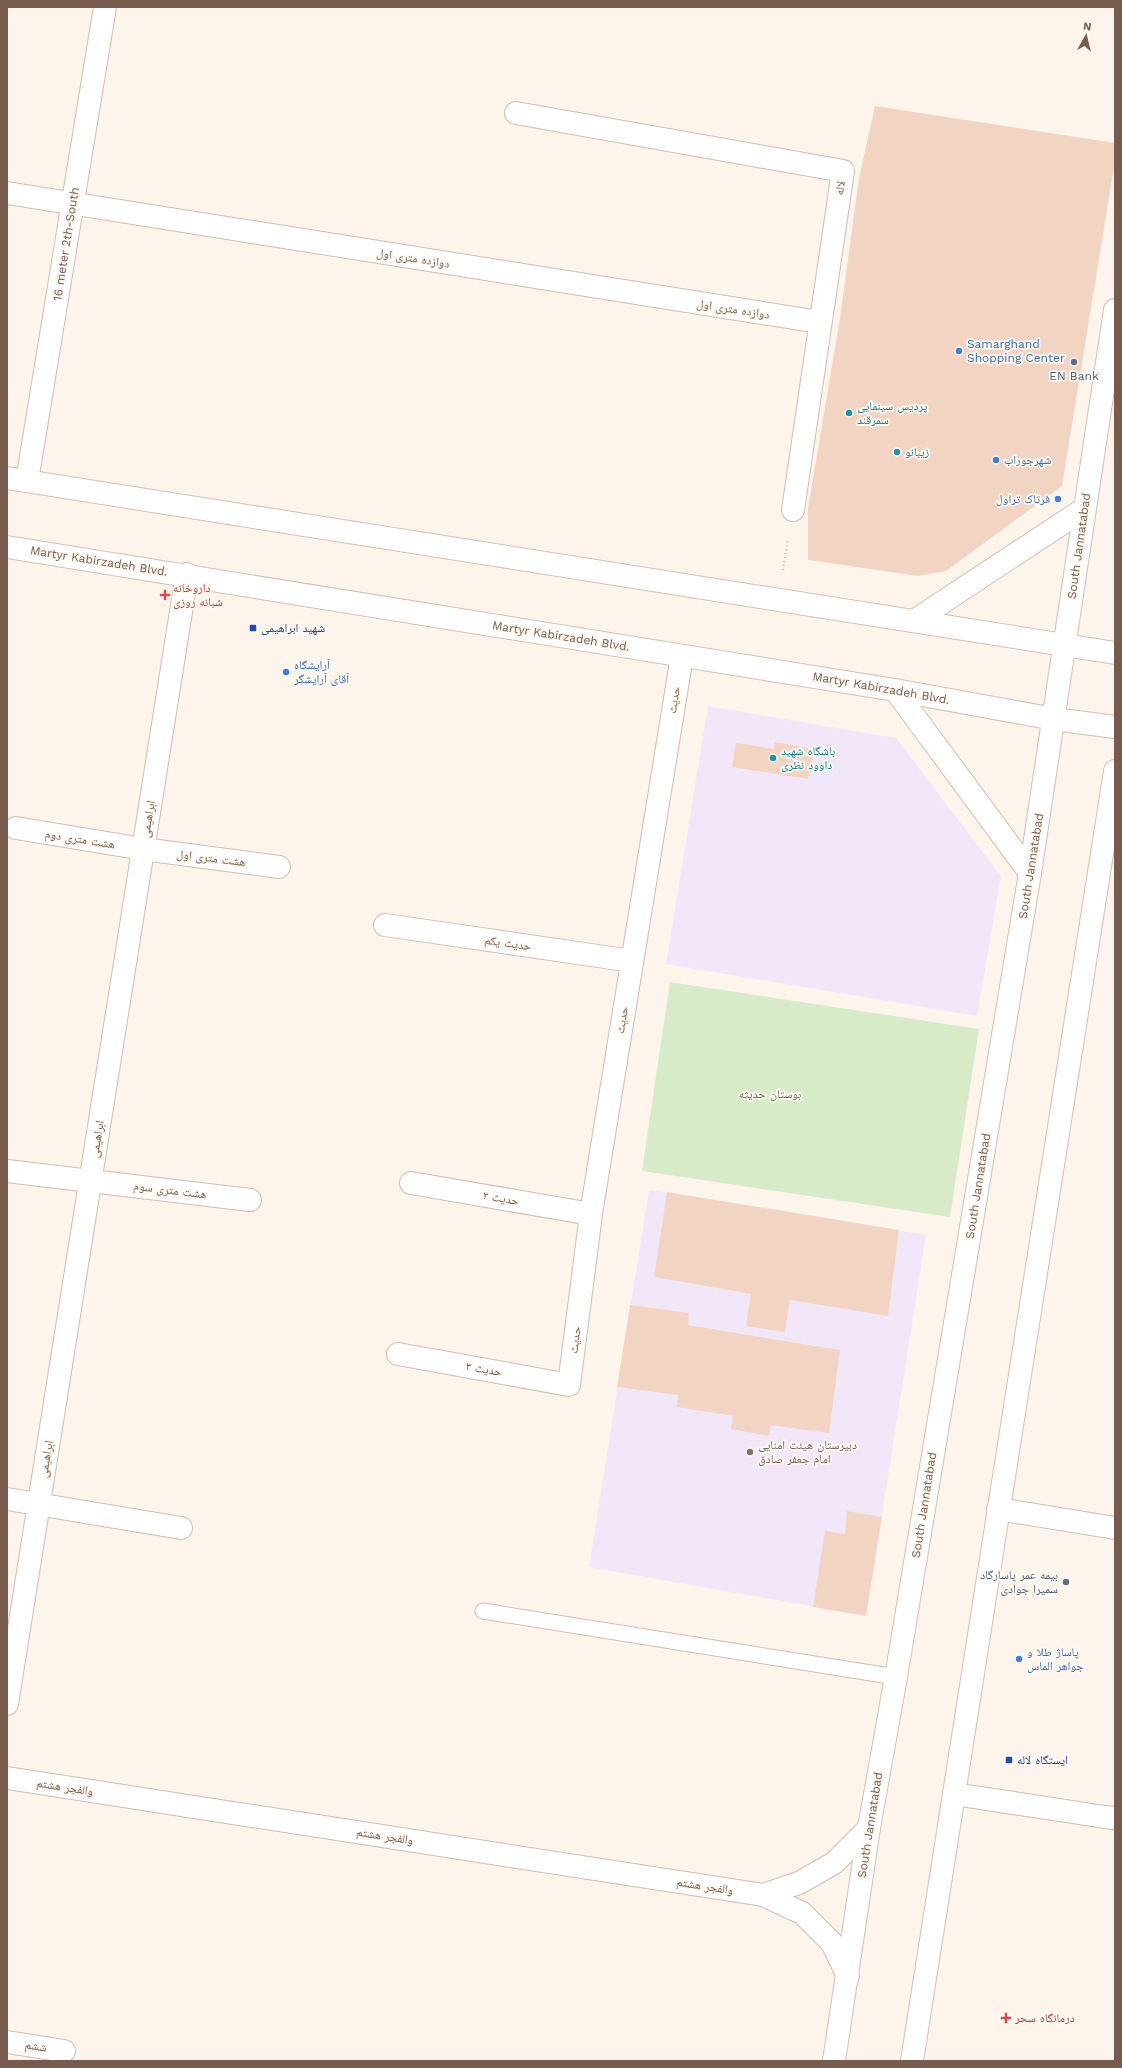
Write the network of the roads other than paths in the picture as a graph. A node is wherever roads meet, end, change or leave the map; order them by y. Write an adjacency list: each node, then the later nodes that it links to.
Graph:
1 (105, 7): 4 (street, 16 meter 2th-South)
2 (516, 113): 6 (street, لاله)
3 (7, 193): 4 (street, دوازده متری اول)
4 (73, 203): 6 (street, دوازده متری اول); 7 (street, 16 meter 2th-South)
5 (1115, 310): 8 (street, South Jannatabad)
6 (819, 322): 9 (street, لاله)
7 (17, 479): 12 (street)
8 (1084, 509): 12 (street); 13 (street, South Jannatabad)
9 (793, 510)
10 (7, 547): 11 (street, Martyr Kabirzadeh Blvd.)
11 (187, 574): 15 (street, Martyr Kabirzadeh Blvd.); 21 (street, ابراهیمی)
12 (914, 621): 13 (street)
13 (1064, 645): 14 (street); 17 (street, South Jannatabad)
14 (1115, 653)
15 (682, 656): 16 (street, Martyr Kabirzadeh Blvd.); 25 (street, حدیث)
16 (895, 690): 17 (street, Martyr Kabirzadeh Blvd.); 23 (street)
17 (1054, 719): 18 (street, Martyr Kabirzadeh Blvd.); 23 (street, South Jannatabad)
18 (1115, 726)
19 (1115, 771): 35 (street)
20 (16, 828): 21 (street, هشت متری دوم)
21 (143, 849): 22 (street, هشت متری اول); 27 (street, ابراهیمی)
22 (279, 867)
23 (1030, 873): 39 (street, South Jannatabad)
24 (385, 925): 25 (street, حدیث یکم)
25 (632, 961): 30 (street, حدیث)
26 (7, 1171): 27 (street, هشت متری سوم)
27 (90, 1181): 29 (street, هشت متری سوم); 34 (street, ابراهیمی)
28 (411, 1183): 30 (street, حدیث ۲)
29 (250, 1200)
30 (591, 1214): 32 (street, حدیث)
31 (398, 1354): 32 (street, حدیث ۳)
32 (569, 1385)
33 (7, 1499): 34 (street)
34 (39, 1504): 36 (street); 40 (street, ابراهیمی)
35 (998, 1509): 37 (street); 42 (street)
36 (182, 1528)
37 (1115, 1528)
38 (483, 1611): 39 (lane)
39 (896, 1677): 44 (street, South Jannatabad)
40 (7, 1704)
41 (7, 1778): 45 (street, والفجر هشتم)
42 (954, 1794): 43 (street); 50 (street)
43 (1110, 1818)
44 (869, 1828): 45 (street); 46 (street, South Jannatabad)
45 (763, 1895): 46 (street)
46 (848, 1976): 49 (street, South Jannatabad)
47 (7, 2042): 48 (street, ششم)
48 (64, 2051)
49 (834, 2061)
50 (912, 2061)

